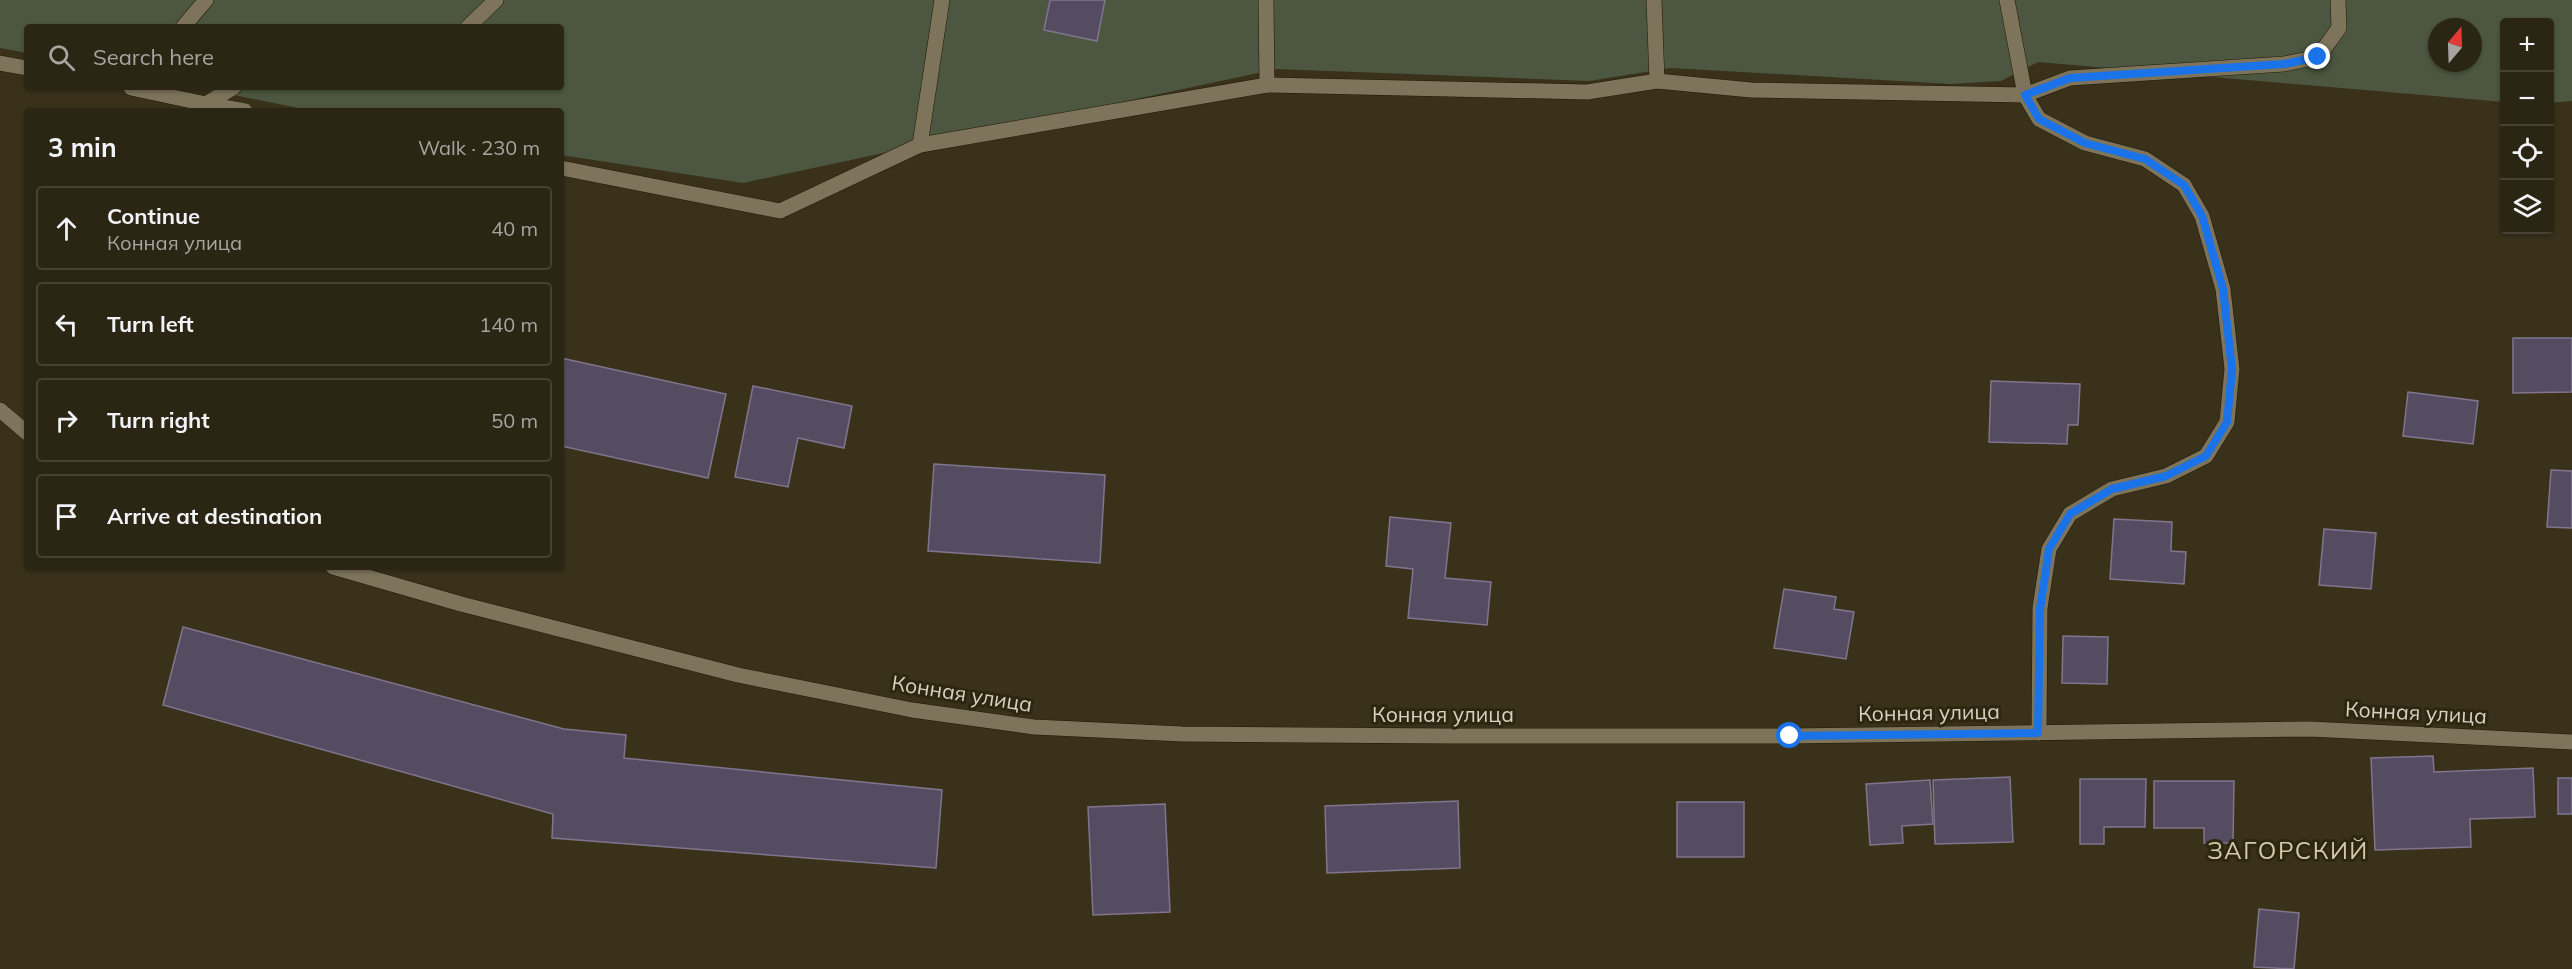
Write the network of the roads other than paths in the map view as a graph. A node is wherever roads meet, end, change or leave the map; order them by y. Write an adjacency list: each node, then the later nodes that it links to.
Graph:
1 (206, 0): 8 (street)
2 (496, 0): 9 (street)
3 (942, 0): 19 (street)
4 (1266, 0): 13 (street)
5 (1654, 0): 12 (street)
6 (2007, 0): 16 (street)
7 (2338, 0): 16 (street)
8 (186, 24)
9 (471, 24)
10 (0, 63): 11 (street)
11 (24, 67)
12 (1657, 81): 13 (street); 16 (street)
13 (1267, 85): 19 (street)
14 (143, 90): 17 (street)
15 (229, 90): 17 (street)
16 (2025, 95): 24 (street)
17 (206, 104): 18 (street)
18 (228, 108)
19 (920, 145): 20 (street)
20 (564, 169)
21 (0, 410): 22 (street)
22 (24, 430)
23 (344, 570): 24 (street, Конная улица)
24 (2038, 733): 25 (street, Конная улица)
25 (2572, 742)

